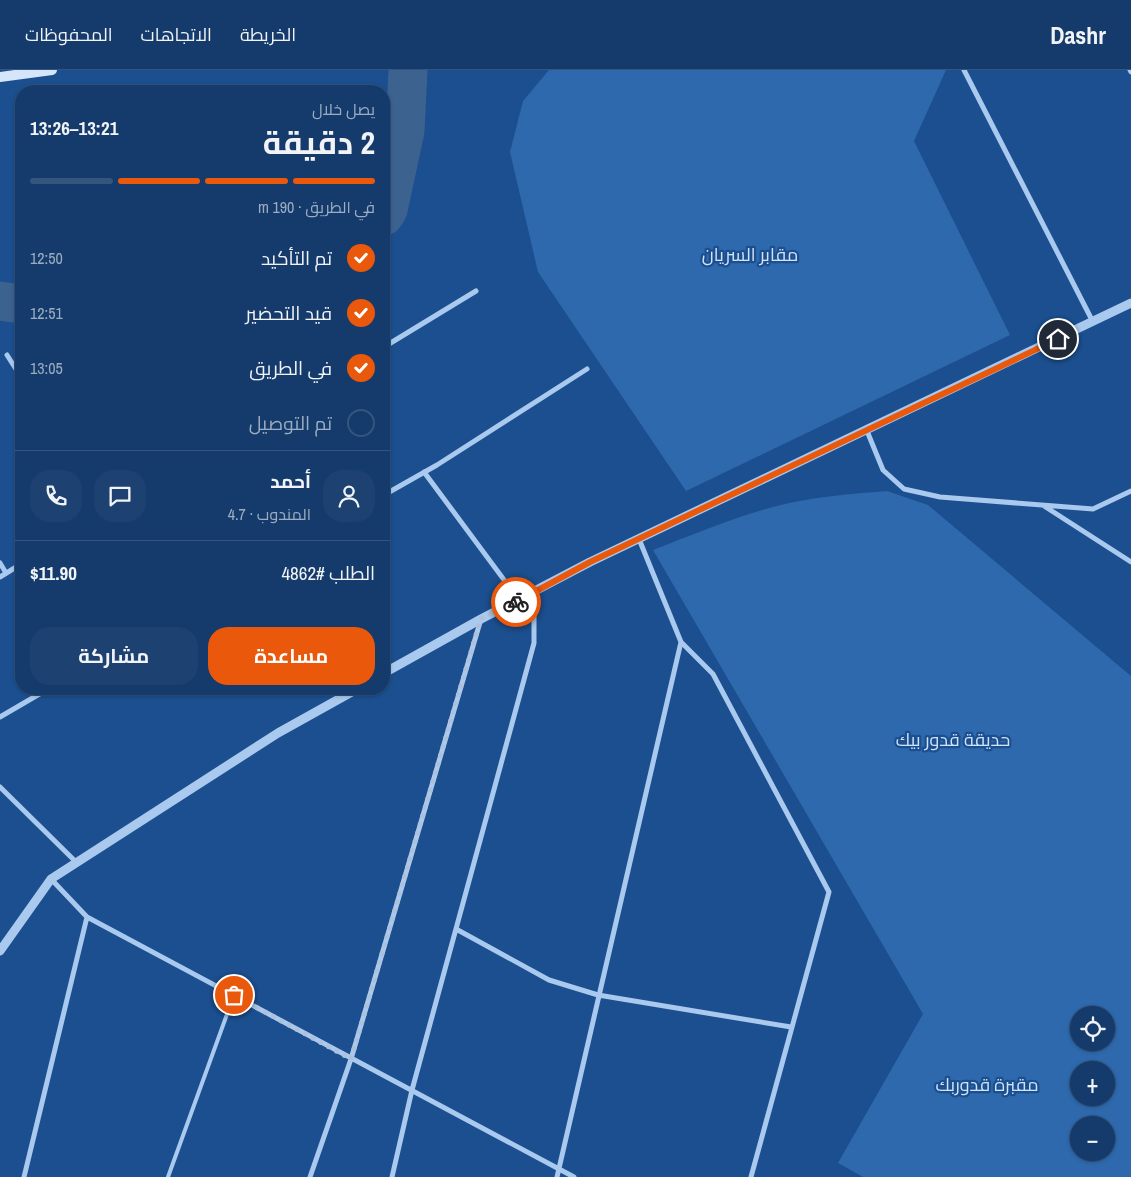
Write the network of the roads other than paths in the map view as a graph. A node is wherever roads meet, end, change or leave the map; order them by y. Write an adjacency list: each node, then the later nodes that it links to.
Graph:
1 (52, 70): 3 (main road)
2 (964, 70): 6 (street)
3 (0, 77)
4 (476, 291): 7 (street)
5 (1131, 303): 6 (street)
6 (1092, 322): 11 (street)
7 (390, 343)
8 (8, 355): 9 (street)
9 (15, 367)
10 (587, 369): 12 (street)
11 (867, 431): 15 (street); 16 (street)
12 (424, 472): 14 (street); 23 (street)
13 (1131, 491): 15 (street)
14 (390, 492)
15 (1041, 504): 17 (street)
16 (639, 539): 22 (street); 25 (street)
17 (1131, 562)
18 (0, 563): 20 (street)
19 (15, 568): 20 (street)
20 (6, 573): 21 (street)
21 (0, 577)
22 (534, 593): 23 (street); 34 (street)
23 (520, 601): 24 (street)
24 (481, 618): 26 (street); 39 (street)
25 (681, 642): 37 (street); 38 (street)
26 (390, 671)
27 (37, 695): 29 (street)
28 (346, 695): 31 (street)
29 (0, 716)
30 (0, 787): 31 (street)
31 (76, 862): 32 (street)
32 (51, 879): 33 (street); 35 (street)
33 (87, 917): 36 (street); 42 (street)
34 (456, 929): 37 (street); 40 (street)
35 (0, 951)
36 (234, 995): 39 (street); 43 (lane)
37 (598, 996): 38 (street); 41 (street)
38 (791, 1027): 48 (street)
39 (351, 1059): 40 (street); 44 (street)
40 (412, 1090): 41 (street); 45 (street)
41 (558, 1168): 46 (street); 47 (street)
42 (24, 1177)
43 (168, 1177)
44 (310, 1177)
45 (392, 1177)
46 (557, 1177)
47 (574, 1177)
48 (751, 1177)

